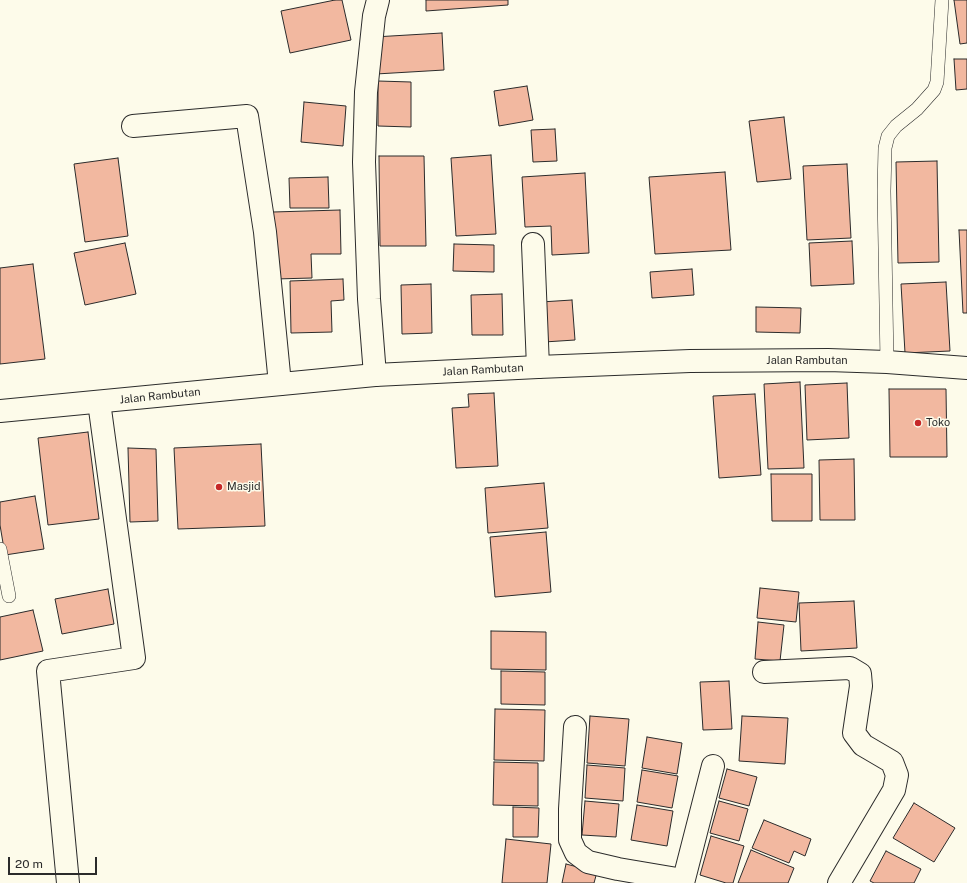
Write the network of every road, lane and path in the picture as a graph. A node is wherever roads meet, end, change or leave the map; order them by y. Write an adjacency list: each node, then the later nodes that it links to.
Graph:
1 (378, 0): 8 (street)
2 (942, 0): 5 (lane)
3 (133, 126): 9 (street)
4 (533, 244): 6 (street)
5 (887, 362): 6 (street, Jalan Rambutan); 7 (street, Jalan Rambutan)
6 (538, 367): 8 (street, Jalan Rambutan)
7 (967, 368)
8 (375, 375): 9 (street, Jalan Rambutan)
9 (280, 384): 10 (street, Jalan Rambutan)
10 (99, 402): 11 (street, Jalan Rambutan); 18 (street)
11 (0, 411)
12 (0, 549): 13 (lane)
13 (9, 596)
14 (764, 672): 19 (street)
15 (575, 727): 17 (street)
16 (713, 766): 17 (street)
17 (683, 882)
18 (68, 883)
19 (838, 883)

